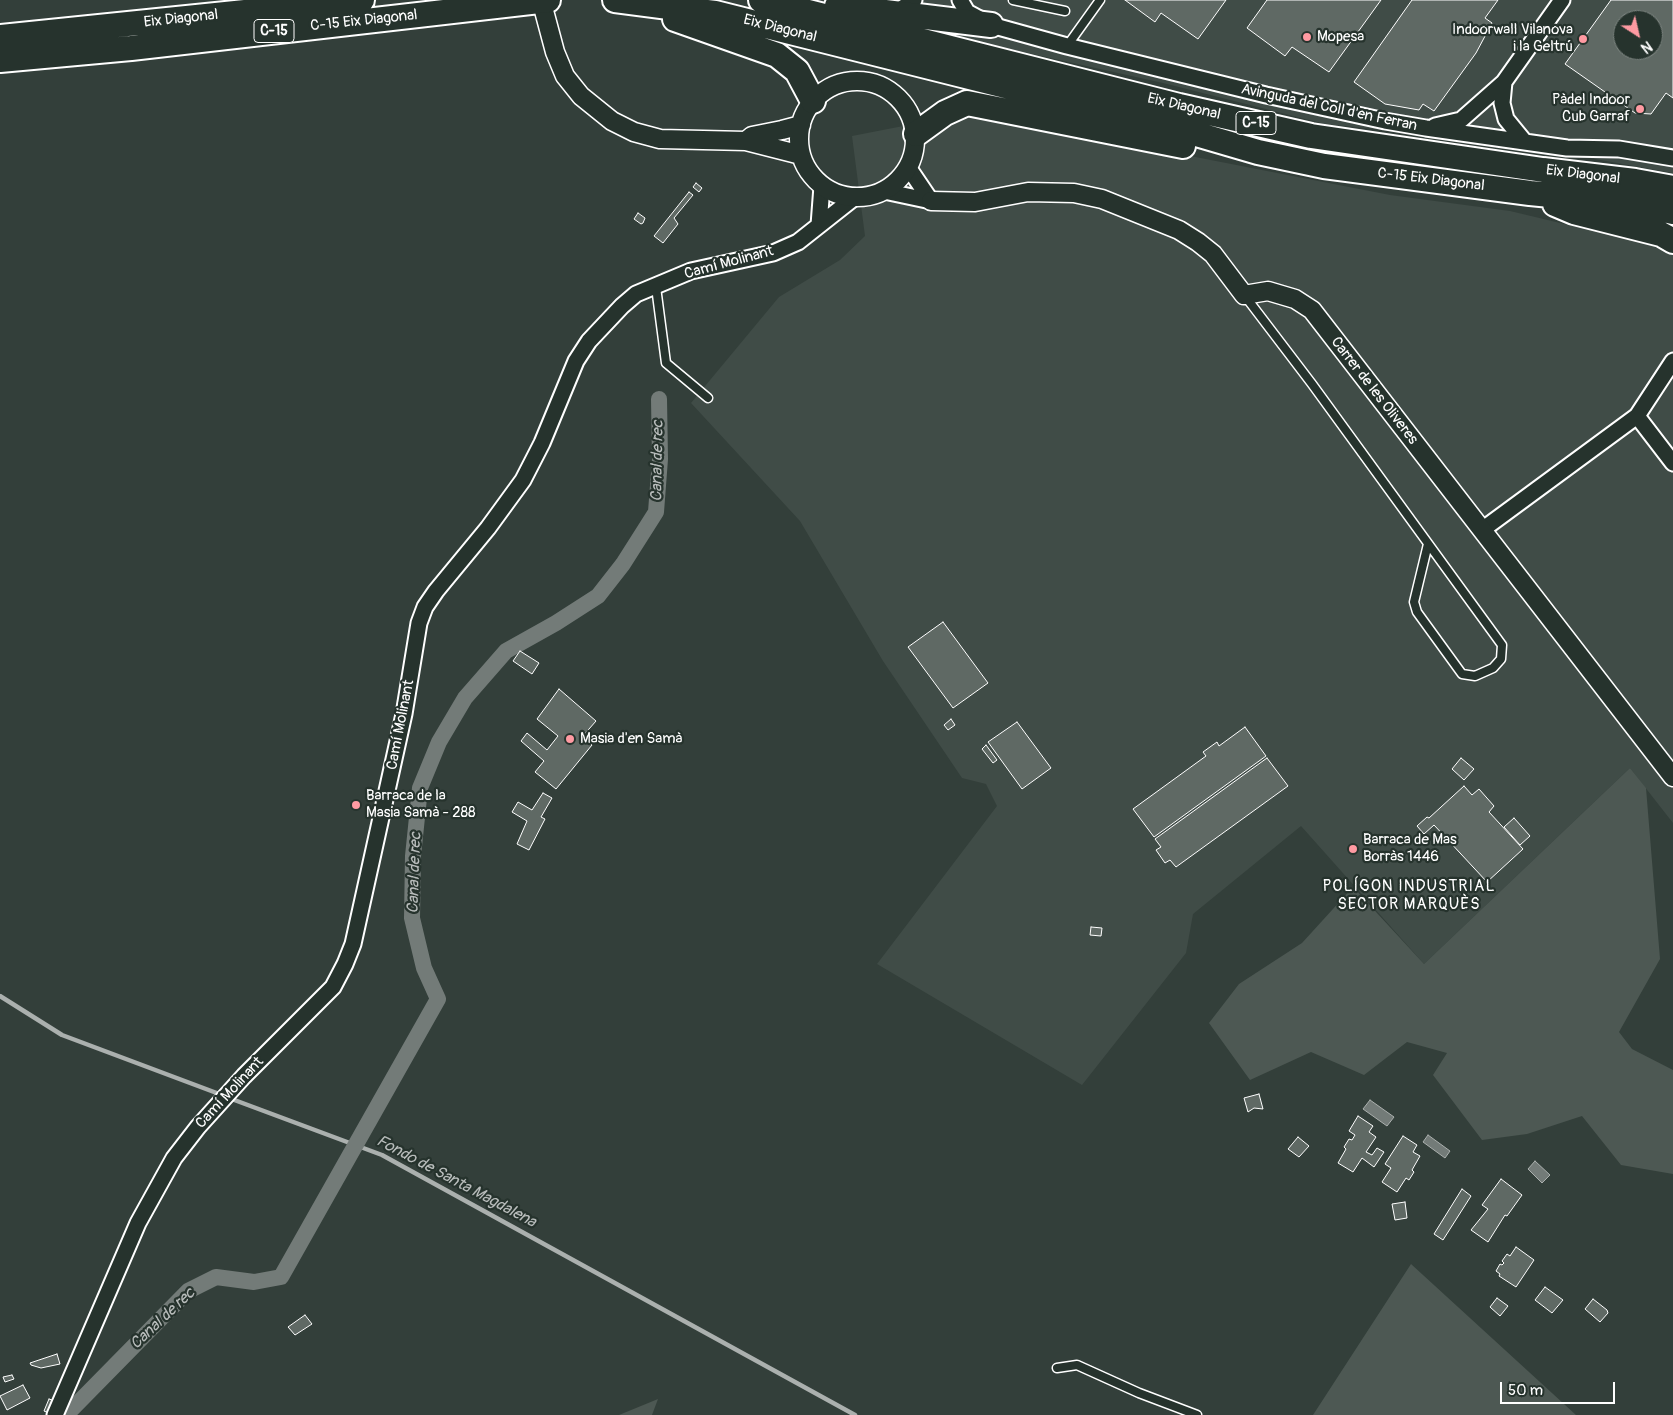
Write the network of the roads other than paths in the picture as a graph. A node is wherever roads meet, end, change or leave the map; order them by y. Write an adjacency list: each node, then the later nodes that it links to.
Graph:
1 (362, 0): 14 (highway, Eix Diagonal / C-15)
2 (614, 0): 9 (highway, C-15)
3 (762, 0): 11 (highway, Eix Diagonal / C-15)
4 (960, 0): 13 (street, Avinguda del Coll d'en Ferran)
5 (1013, 0): 12 (lane)
6 (1100, 0): 15 (lane)
7 (1562, 0): 17 (street)
8 (545, 4): 16 (highway, C-15 Eix Diagonal / C-15); 23 (street)
9 (655, 4): 18 (highway); 21 (highway, Eix Diagonal / C-15)
10 (905, 6): 11 (highway); 13 (highway)
11 (802, 10): 30 (highway, Eix Diagonal / C-15)
12 (1065, 11)
13 (991, 25): 15 (street, Avinguda del Coll d'en Ferran)
14 (0, 37)
15 (1066, 46): 20 (street, Avinguda del Coll d'en Ferran)
16 (0, 60)
17 (1504, 82): 20 (street); 24 (street)
18 (813, 101): 19 (street); 22 (street)
19 (801, 125): 23 (street); 26 (street)
20 (1426, 128): 24 (street, Avinguda del Coll d'en Ferran)
21 (1193, 132): 25 (highway, C-15 Eix Diagonal / C-15)
22 (916, 134): 25 (highway, C-15); 28 (street)
23 (746, 141): 26 (street)
24 (1524, 141): 27 (street, Avinguda del Coll d'en Ferran)
25 (1258, 152): 32 (highway, C-15 Eix Diagonal / C-15)
26 (801, 155): 29 (street)
27 (1673, 158)
28 (908, 167): 31 (street); 34 (street)
29 (822, 186): 33 (street); 36 (street)
30 (1673, 188)
31 (884, 190): 33 (street); 34 (street)
32 (1530, 193): 35 (highway, C-15 Eix Diagonal / C-15); 37 (highway)
33 (855, 197): 36 (street, Camí Molinant)
34 (932, 202): 39 (street)
35 (1673, 212)
36 (819, 225): 38 (street, Camí Molinant)
37 (1673, 241)
38 (656, 287): 41 (lane); 48 (street, Camí Molinant)
39 (1244, 295): 44 (street, Carrer de les Oliveres); 45 (lane)
40 (1673, 361): 42 (street)
41 (708, 398)
42 (1637, 416): 43 (street); 44 (street)
43 (1673, 463)
44 (1482, 530): 46 (street, Carrer de les Oliveres)
45 (1428, 544): 45 (lane)
46 (1673, 777)
47 (1058, 1368): 49 (lane)
48 (55, 1415)
49 (1197, 1415)

